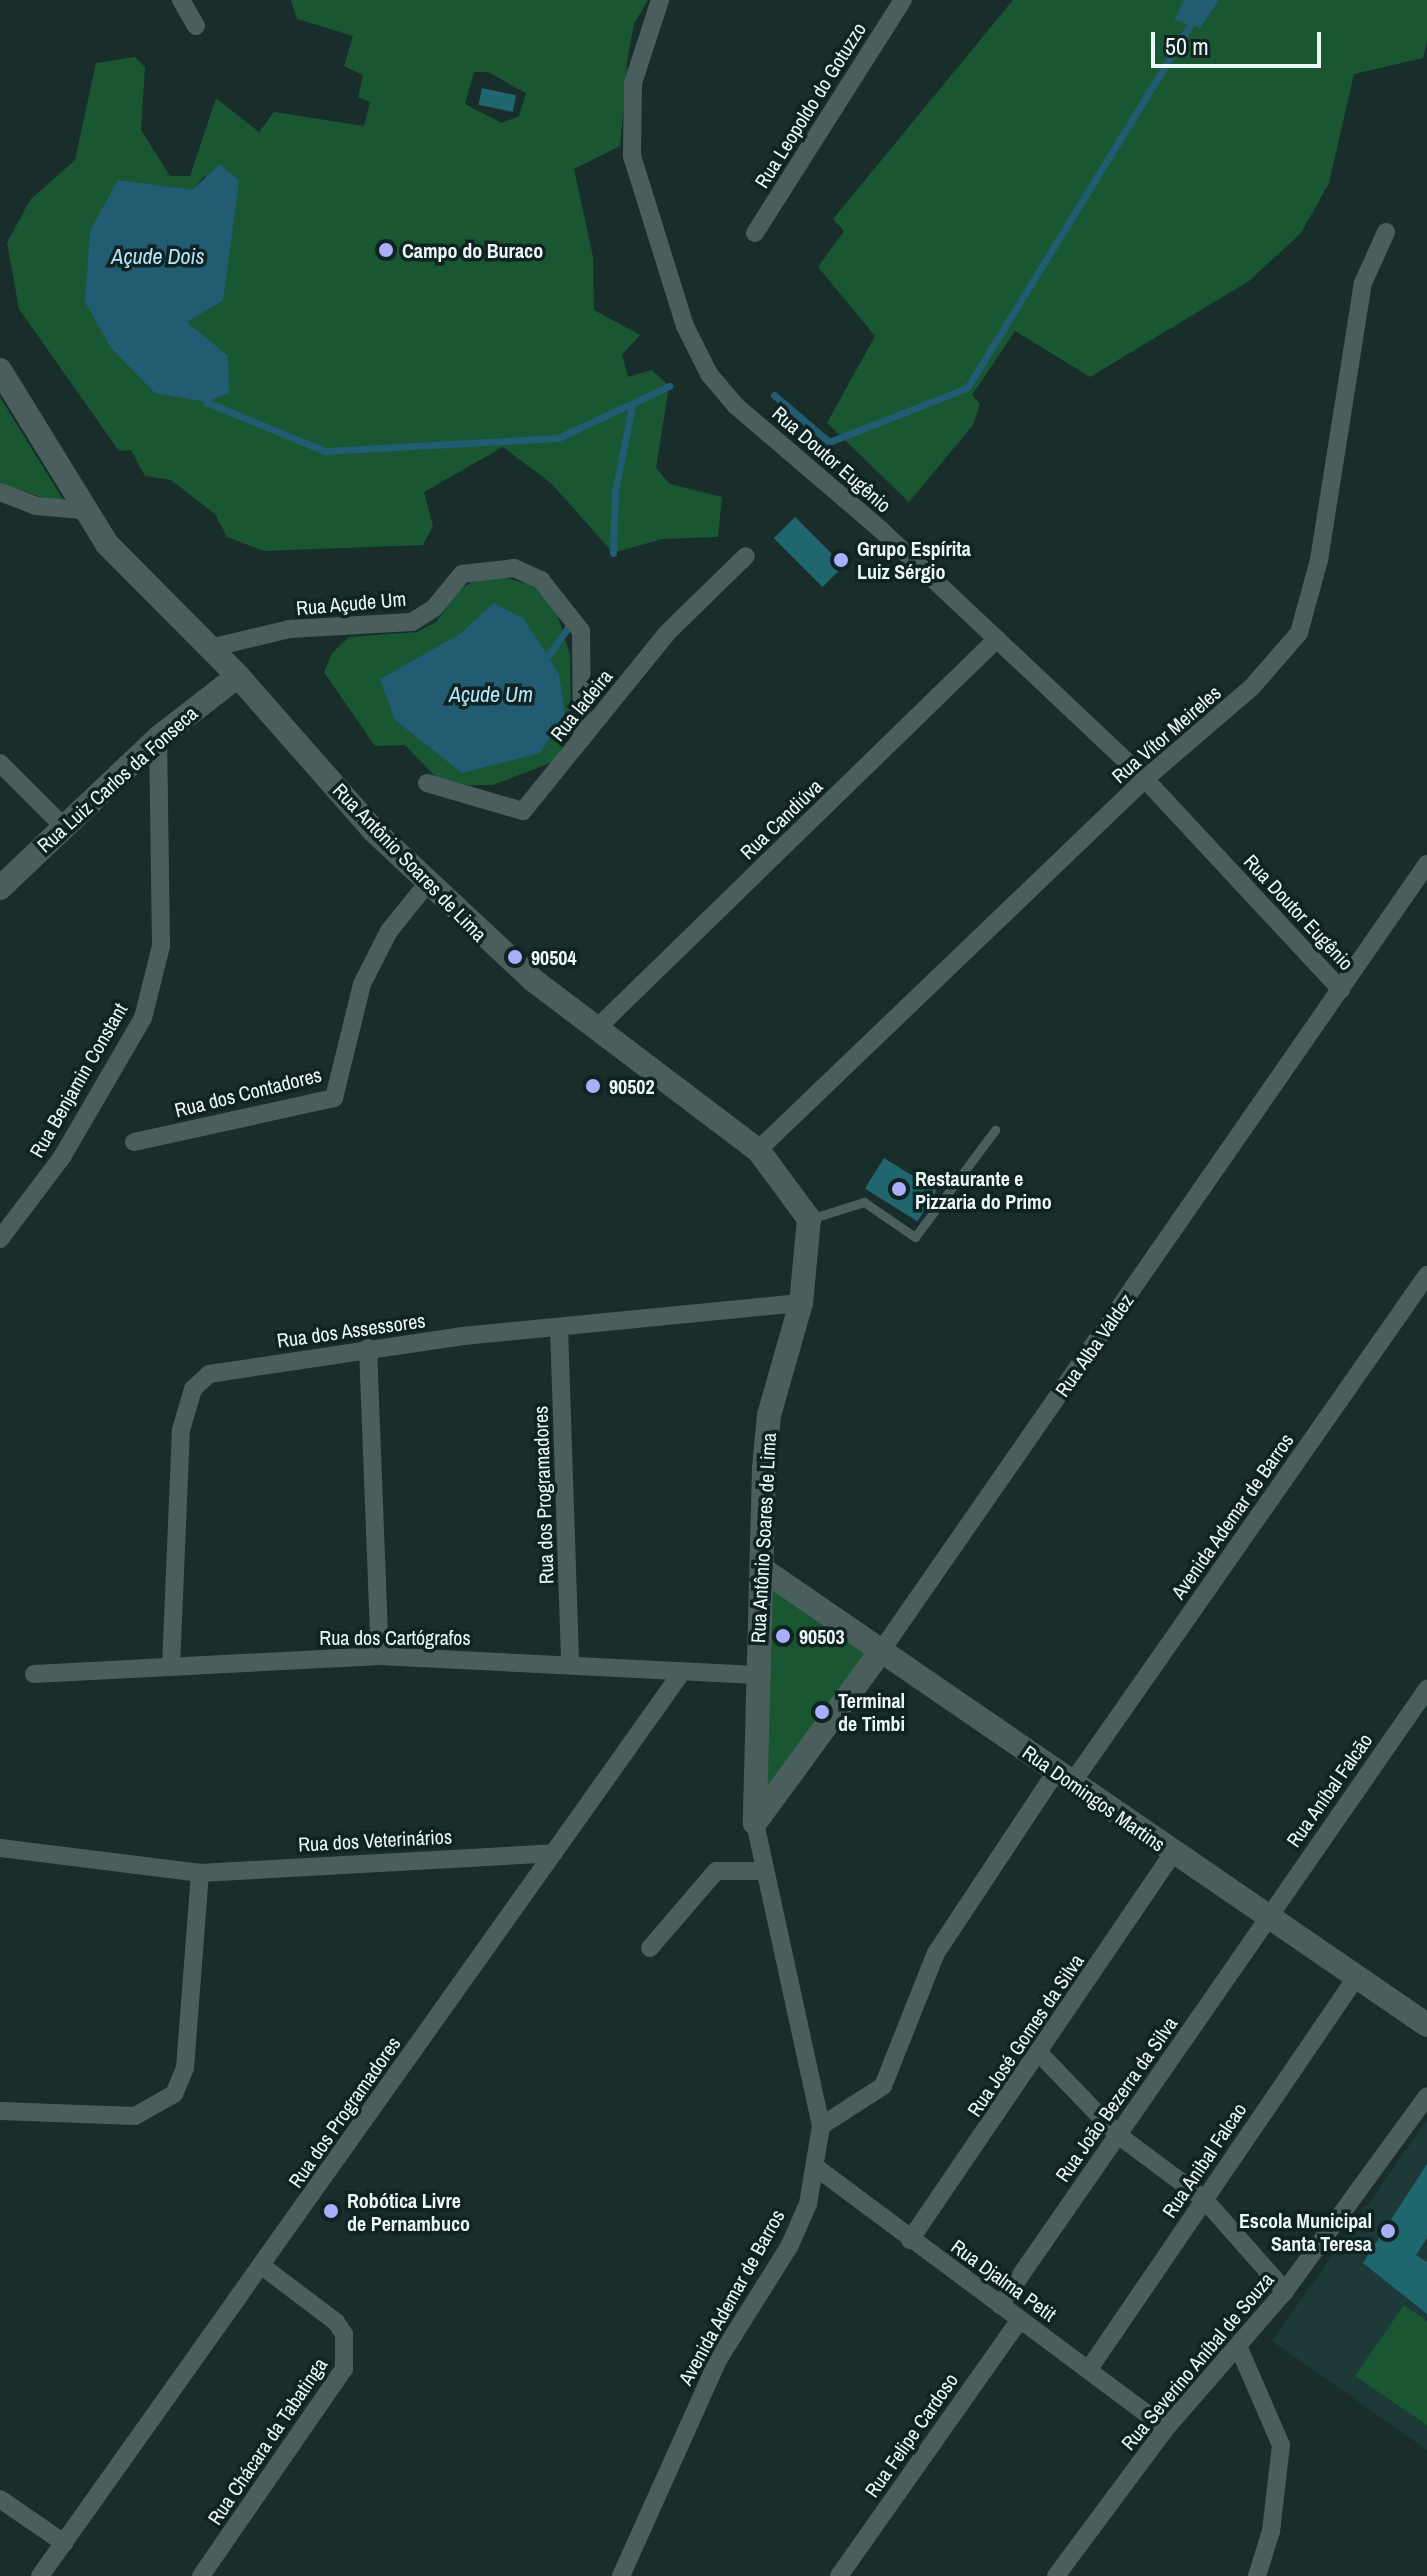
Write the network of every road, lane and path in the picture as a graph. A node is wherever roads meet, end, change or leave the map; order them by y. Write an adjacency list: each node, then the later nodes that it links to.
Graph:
1 (181, 0): 4 (street)
2 (660, 0): 11 (street, Rua Doutor Eugênio)
3 (903, 0): 6 (street, Rua Leopoldo do Gotuzzo)
4 (196, 26)
5 (1386, 232): 17 (street, Rua Vítor Meireles)
6 (755, 233)
7 (0, 370): 9 (street, Rua Antônio Soares de Lima)
8 (0, 492): 9 (street)
9 (82, 510): 12 (street, Rua Antônio Soares de Lima)
10 (746, 556): 15 (street, Rua ladeira)
11 (997, 639): 17 (street, Rua Doutor Eugênio); 24 (street, Rua Candiúva)
12 (210, 648): 13 (street, Rua Antônio Soares de Lima); 15 (street, Rua Açude Um)
13 (238, 676): 14 (street, Rua Luiz Carlos da Fonseca); 21 (street, Rua Antônio Soares de Lima)
14 (158, 738): 19 (street, Rua Luiz Carlos da Fonseca); 29 (street, Rua Benjamin Constant)
15 (582, 739): 18 (street, Rua ladeira)
16 (0, 763): 19 (street)
17 (1145, 779): 23 (street, Rua Doutor Eugênio); 27 (street, Rua Vítor Meireles)
18 (427, 783)
19 (61, 824): 22 (street, Rua Luiz Carlos da Fonseca)
20 (1427, 864): 23 (street, Rua Alba Valdez)
21 (426, 885): 24 (street, Rua Antônio Soares de Lima); 26 (street, Rua dos Contadores)
22 (0, 888)
23 (1341, 990): 35 (street, Rua Alba Valdez)
24 (595, 1030): 27 (street, Rua Antônio Soares de Lima)
25 (995, 1130): 28 (lane)
26 (134, 1142)
27 (758, 1150): 28 (street, Rua Antônio Soares de Lima)
28 (809, 1219): 31 (street, Rua Antônio Soares de Lima)
29 (0, 1239)
30 (1427, 1275): 43 (street, Avenida Ademar de Barros)
31 (801, 1303): 32 (street, Rua dos Assessores); 34 (street, Rua Antônio Soares de Lima)
32 (559, 1327): 33 (street, Rua dos Assessores); 37 (street, Rua dos Programadores)
33 (368, 1348): 36 (street); 38 (street, Rua dos Assessores)
34 (762, 1569): 35 (street, Rua Domingos Martins); 41 (street, Rua Antônio Soares de Lima)
35 (881, 1651): 43 (street, Rua Domingos Martins); 44 (street, Rua Alba Valdez)
36 (380, 1656): 37 (street, Rua dos Cartógrafos); 38 (street, Rua dos Cartógrafos)
37 (570, 1661): 39 (street, Rua dos Cartógrafos)
38 (171, 1667): 40 (street, Rua dos Cartógrafos)
39 (682, 1672): 41 (street, Rua dos Cartógrafos); 46 (street, Rua dos Programadores)
40 (34, 1674)
41 (757, 1675): 44 (street, Rua Antônio Soares de Lima)
42 (1427, 1689): 50 (street, Rua Aníbal Falcão)
43 (1064, 1777): 47 (street, Rua Domingos Martins); 57 (street, Avenida Ademar de Barros)
44 (755, 1823): 48 (street, Rua Antônio Soares de Lima)
45 (0, 1848): 49 (street, Rua dos Veterinários)
46 (553, 1853): 49 (street, Rua dos Veterinários); 62 (street, Rua dos Programadores)
47 (1173, 1853): 50 (street, Rua Domingos Martins); 54 (street, Rua José Gomes da Silva)
48 (760, 1871): 51 (street); 57 (street, Rua Antônio Soares de Lima)
49 (200, 1873): 56 (street)
50 (1268, 1917): 52 (street, Rua Domingos Martins); 58 (street, Rua João Bezerra da Silva)
51 (650, 1948)
52 (1356, 1978): 53 (street, Rua Domingos Martins); 60 (street, Rua Anibal Falcao)
53 (1427, 2025)
54 (1040, 2054): 58 (street); 61 (street, Rua José Gomes da Silva)
55 (1427, 2096): 63 (street, Rua Severino Aníbal de Souza)
56 (0, 2111)
57 (821, 2126): 59 (street, Avenida Ademar de Barros)
58 (1118, 2135): 60 (street); 64 (street, Rua João Bezerra da Silva)
59 (817, 2168): 61 (street, Rua Djalma Petit); 73 (street, Avenida Ademar de Barros)
60 (1204, 2199): 63 (street); 67 (street, Rua Anibal Falcao)
61 (910, 2240): 64 (street, Rua Djalma Petit)
62 (262, 2266): 70 (street, Rua dos Programadores); 72 (street, Rua Chácara da Tabatinga)
63 (1285, 2291): 66 (street, Rua Severino Aníbal de Souza)
64 (1000, 2305): 65 (street, Rua Djalma Petit)
65 (1020, 2319): 67 (street, Rua Djalma Petit); 74 (street, Rua Felipe Cardoso)
66 (1239, 2348): 68 (street, Rua Severino Aníbal de Souza); 76 (street)
67 (1089, 2369): 68 (street, Rua Djalma Petit)
68 (1166, 2428): 75 (street, Rua Severino Aníbal de Souza)
69 (0, 2499): 70 (street)
70 (64, 2543): 71 (street, Rua dos Programadores)
71 (40, 2576)
72 (201, 2576)
73 (621, 2576)
74 (839, 2576)
75 (1056, 2576)
76 (1257, 2576)

